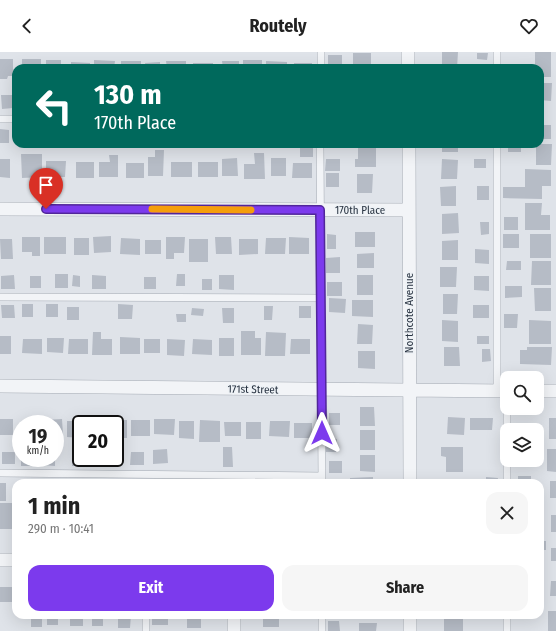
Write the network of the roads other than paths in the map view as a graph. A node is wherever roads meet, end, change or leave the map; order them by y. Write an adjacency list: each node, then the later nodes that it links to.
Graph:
1 (321, 52): 4 (lane)
2 (408, 52): 5 (street)
3 (497, 52): 6 (lane)
4 (321, 64)
5 (408, 64)
6 (497, 64)
7 (0, 119): 8 (lane)
8 (12, 119)
9 (320, 148): 13 (lane)
10 (409, 148): 14 (street, Northcote Avenue)
11 (497, 148): 17 (lane)
12 (0, 209): 13 (street, 170th Place)
13 (320, 210): 14 (street, 170th Place); 16 (lane)
14 (409, 210): 20 (street, Northcote Avenue)
15 (0, 297): 16 (lane)
16 (321, 298): 19 (lane)
17 (503, 371)
18 (0, 386): 19 (street, 171st Street)
19 (322, 390): 20 (street, 171st Street); 27 (lane)
20 (410, 390): 21 (street, 171st Street); 28 (street, Northcote Avenue)
21 (500, 391)
22 (544, 391): 23 (street)
23 (556, 391)
24 (507, 467): 29 (lane)
25 (0, 473): 26 (lane)
26 (276, 479)
27 (322, 479)
28 (410, 479)
29 (507, 479)
30 (0, 560): 31 (street)
31 (12, 560)
32 (146, 619): 37 (lane)
33 (234, 619): 38 (street)
34 (322, 619): 39 (lane)
35 (410, 619): 40 (street)
36 (507, 619): 41 (lane)
37 (146, 631)
38 (234, 631)
39 (322, 631)
40 (410, 631)
41 (508, 631)

